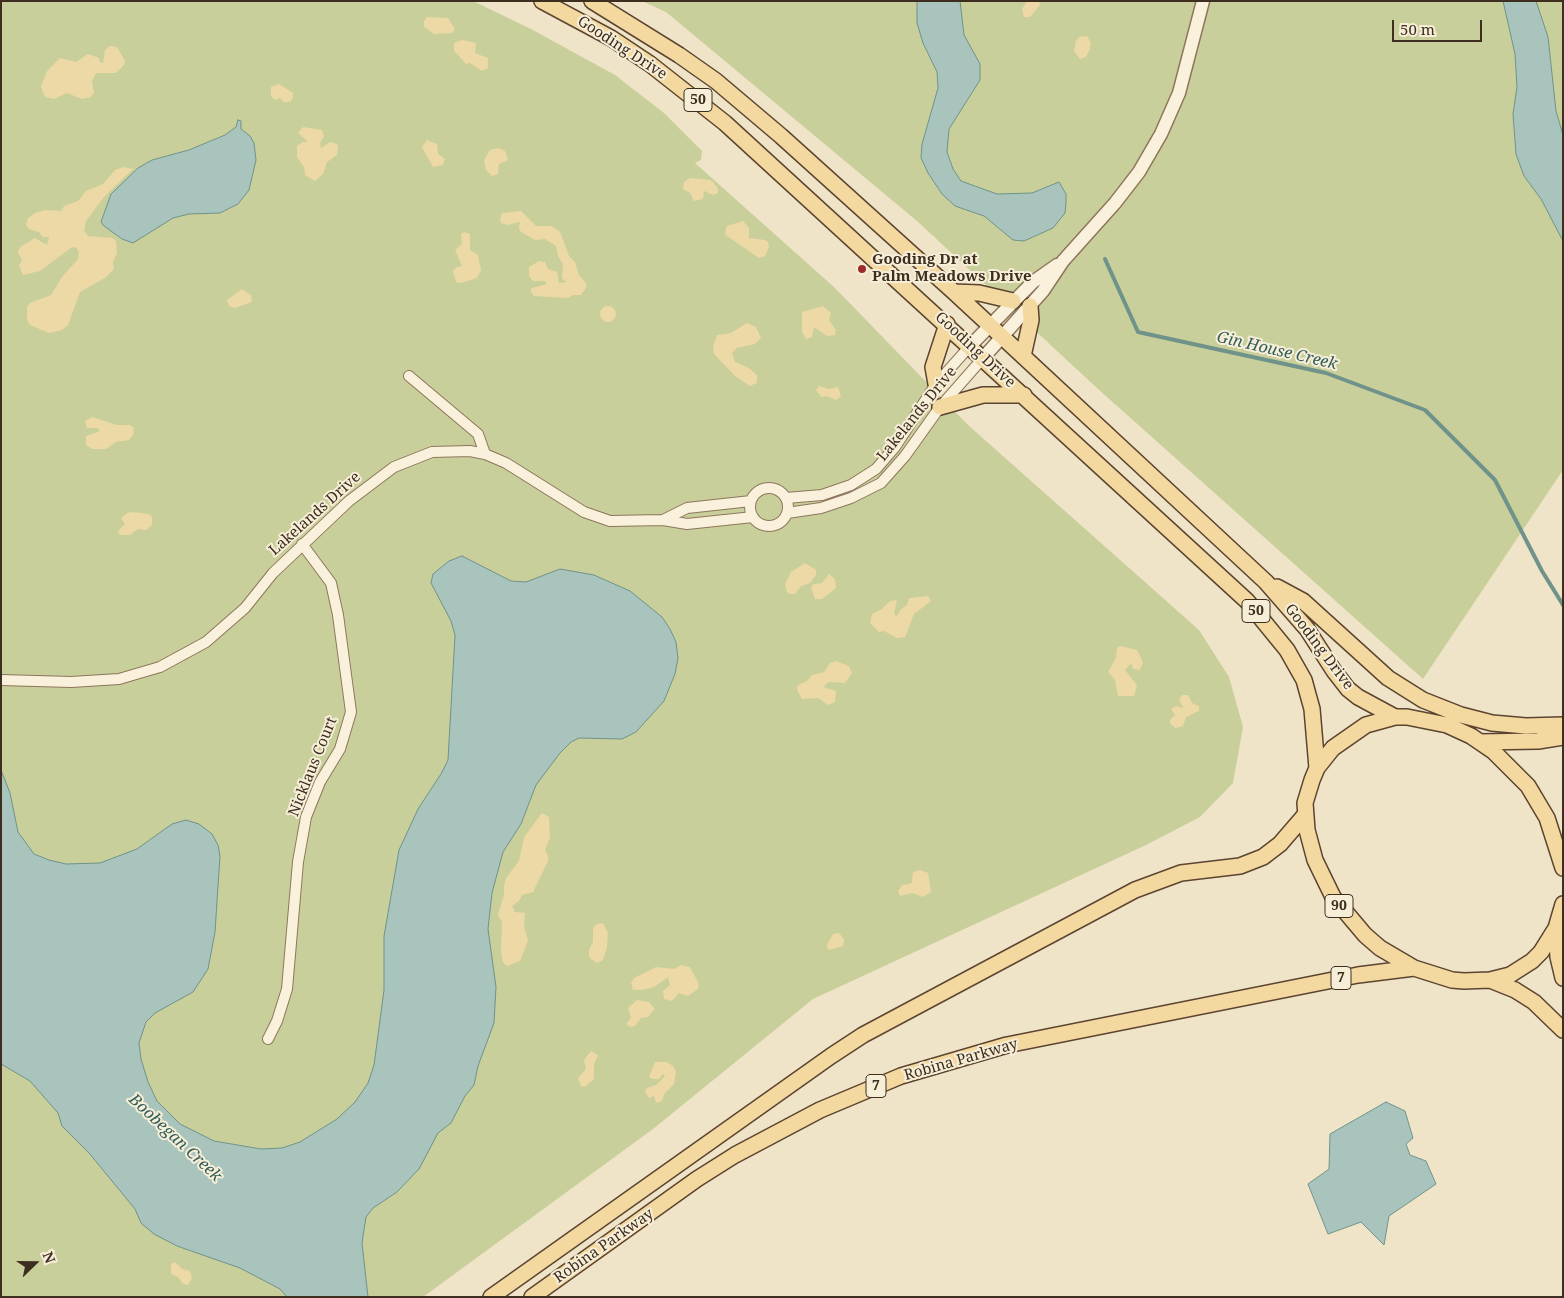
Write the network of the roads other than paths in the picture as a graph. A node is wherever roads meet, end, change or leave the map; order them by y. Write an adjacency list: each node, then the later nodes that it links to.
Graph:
1 (542, 1): 8 (main road, Gooding Drive / 50)
2 (592, 1): 5 (main road, Gooding Drive / 50)
3 (1203, 1): 4 (street)
4 (1063, 261): 6 (street); 7 (street)
5 (954, 292): 6 (main road); 9 (main road, Gooding Drive / 50)
6 (1013, 301): 9 (street)
7 (1030, 306): 10 (street); 12 (main road)
8 (947, 324): 11 (main road, Gooding Drive / 50); 15 (main road)
9 (989, 326): 10 (main road, Gooding Drive / 50); 11 (street)
10 (1002, 337): 12 (main road, Gooding Drive / 50); 13 (street)
11 (970, 346): 13 (main road, Gooding Drive / 50); 15 (street, Lakelands Drive)
12 (1023, 356): 25 (main road, Gooding Drive / 50)
13 (984, 358): 16 (main road, Gooding Drive / 50); 17 (street, Lakelands Drive)
14 (410, 376): 18 (street)
15 (936, 384): 19 (street, Lakelands Drive)
16 (1024, 395): 17 (main road); 31 (main road, Gooding Drive / 50)
17 (940, 407): 21 (street, Lakelands Drive)
18 (485, 454): 23 (street, Lakelands Drive); 24 (street, Lakelands Drive)
19 (786, 498): 20 (street); 21 (street)
20 (751, 501): 22 (street); 23 (street)
21 (787, 513): 22 (street)
22 (753, 517): 23 (street, Lakelands Drive)
23 (663, 520)
24 (302, 544): 26 (street, Lakelands Drive); 40 (street, Nicklaus Court)
25 (1266, 582): 27 (main road, Gooding Drive / 50); 28 (main road)
26 (1, 680)
27 (1395, 717): 30 (main road, 90); 31 (main road, 90)
28 (1563, 725)
29 (1563, 737): 30 (main road)
30 (1480, 742): 33 (main road)
31 (1317, 768): 32 (main road, 90)
32 (1305, 815): 36 (main road, 90); 41 (main road, Robina Parkway)
33 (1563, 868)
34 (1563, 904): 35 (main road)
35 (1556, 928): 37 (main road); 38 (main road)
36 (1414, 968): 38 (main road, 90); 42 (main road, Robina Parkway / 7)
37 (1563, 978)
38 (1490, 980): 39 (main road, 90)
39 (1563, 1030)
40 (268, 1039)
41 (492, 1297)
42 (532, 1297)

